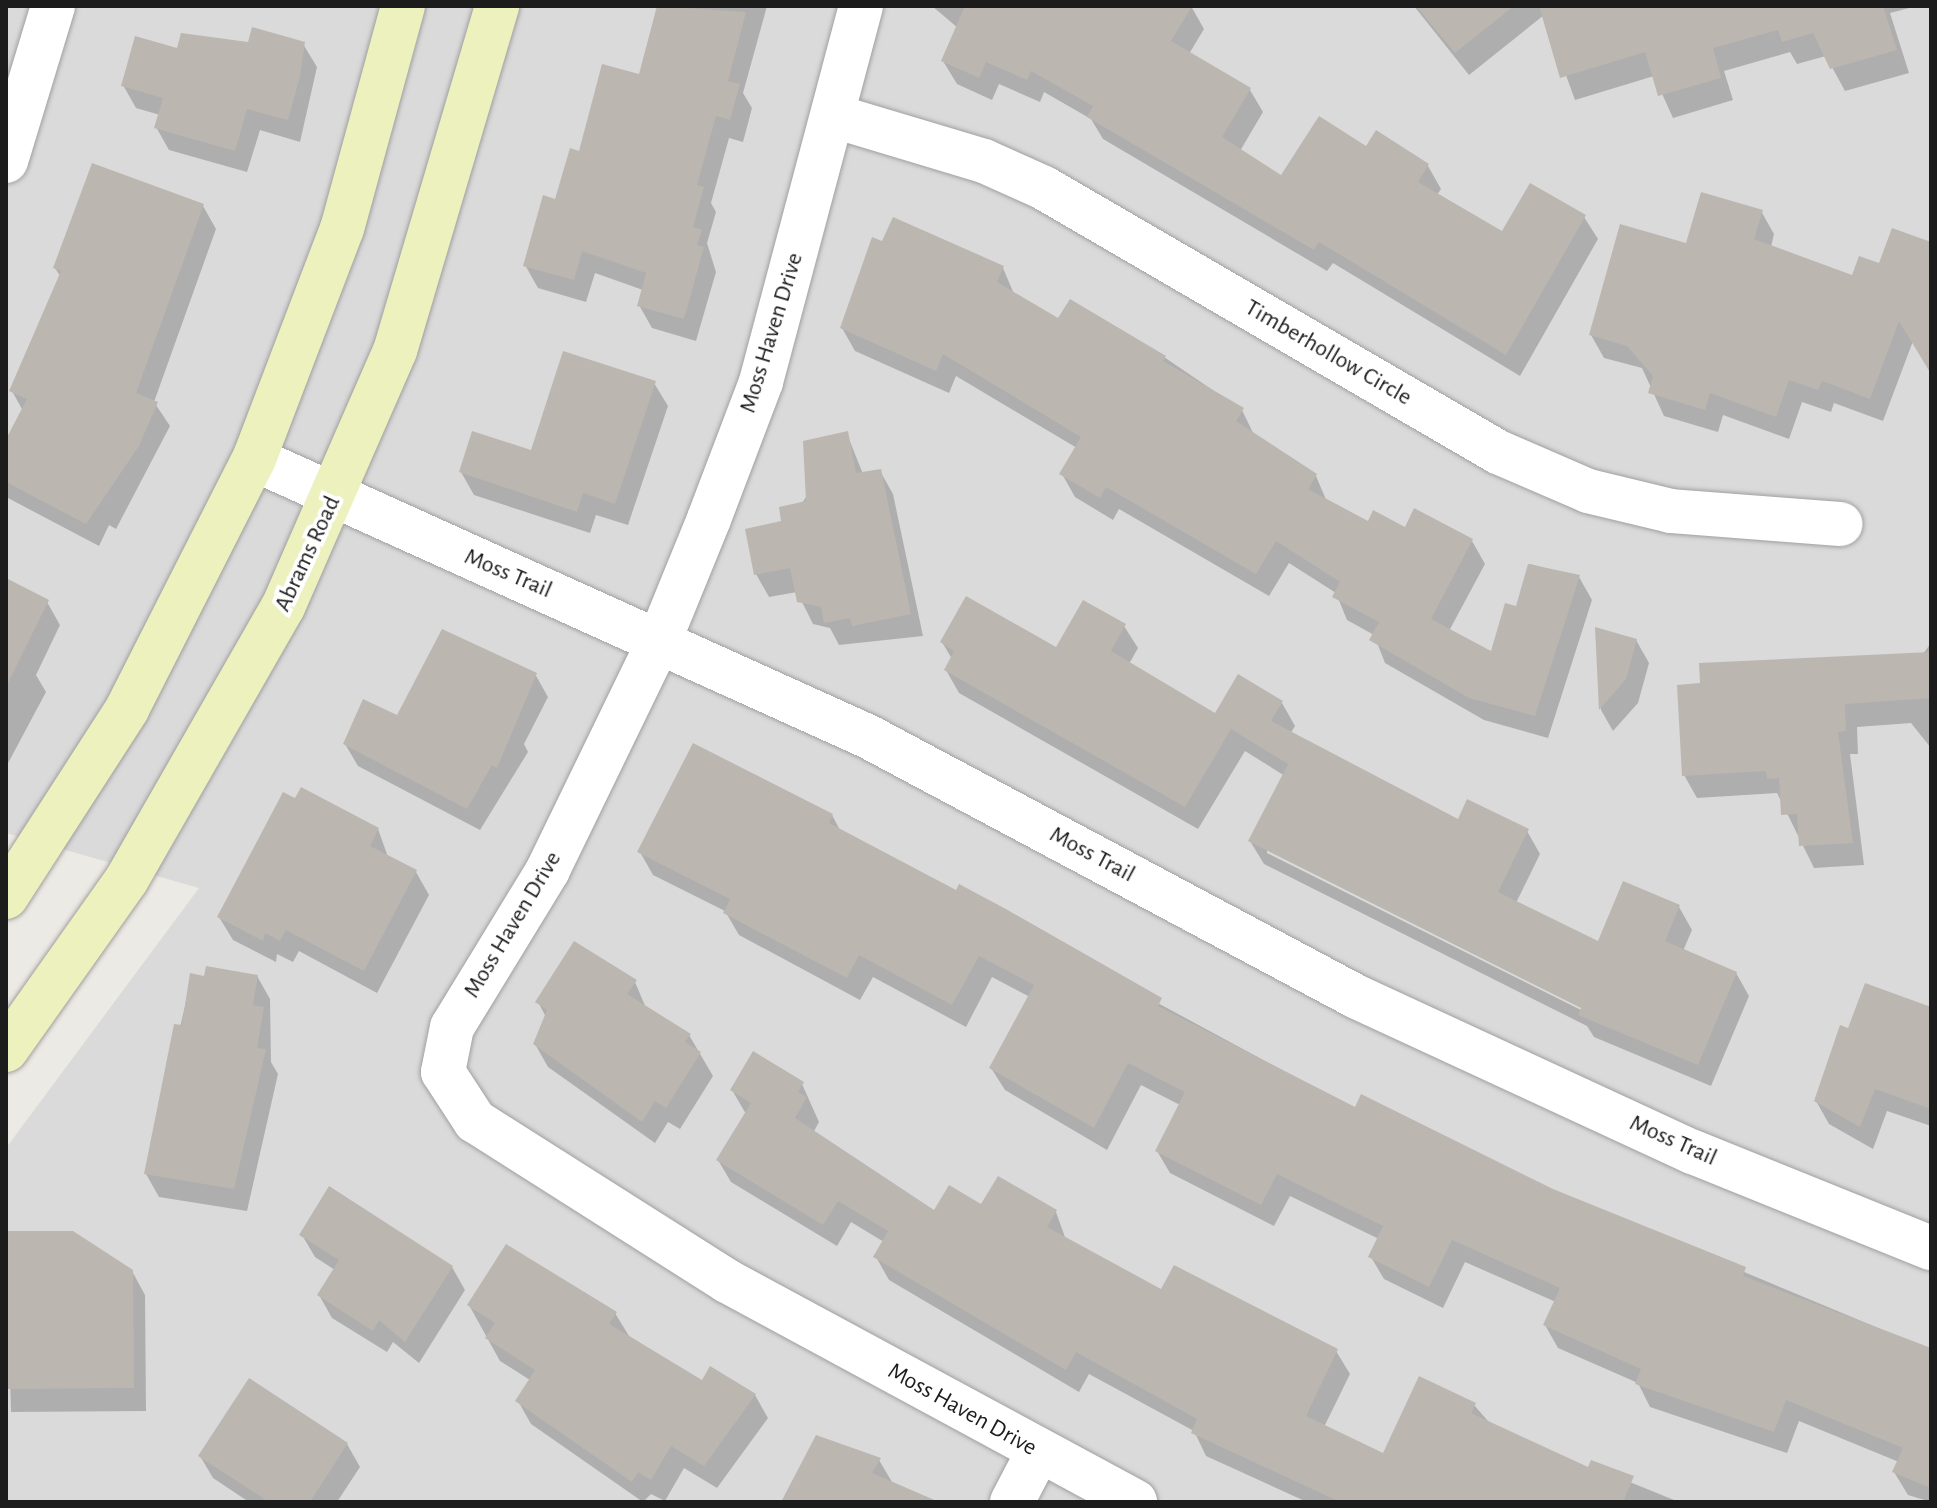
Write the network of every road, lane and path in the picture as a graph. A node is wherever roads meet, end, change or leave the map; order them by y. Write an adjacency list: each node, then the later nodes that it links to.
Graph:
1 (53, 6): 6 (street)
2 (403, 6): 7 (main road)
3 (497, 6): 8 (main road, Abrams Road)
4 (861, 6): 5 (street, Moss Haven Drive)
5 (834, 116): 9 (street, Timberhollow Circle); 10 (street, Moss Haven Drive)
6 (6, 161)
7 (254, 459): 8 (street, Moss Trail); 11 (main road)
8 (334, 498): 10 (street, Moss Trail); 12 (main road, Abrams Road)
9 (1841, 524)
10 (660, 639): 13 (street, Moss Trail); 14 (street, Moss Haven Drive)
11 (6, 897)
12 (6, 1050)
13 (1931, 1248)
14 (1038, 1452): 15 (street); 16 (street, Moss Haven Drive)
15 (1012, 1502)
16 (1135, 1502)

